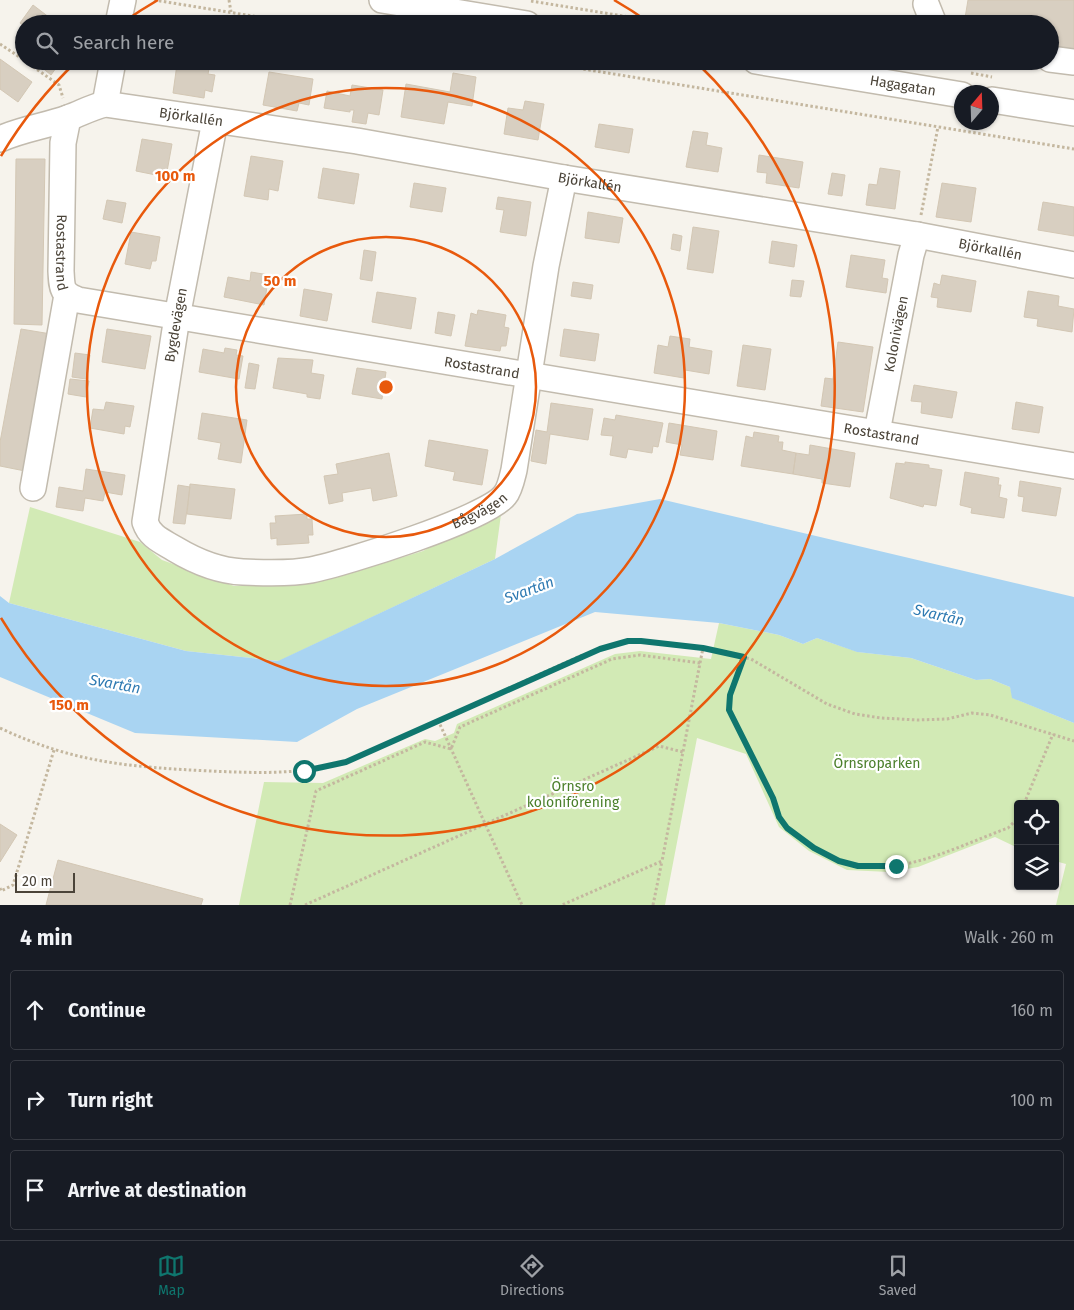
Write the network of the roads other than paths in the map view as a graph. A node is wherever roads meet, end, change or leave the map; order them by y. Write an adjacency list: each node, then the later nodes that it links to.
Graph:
1 (123, 0): 3 (street)
2 (382, 0): 4 (street)
3 (120, 15)
4 (473, 15)
5 (1059, 60): 6 (street)
6 (1074, 62)
7 (111, 70): 11 (street)
8 (837, 70): 9 (street, Hagagatan)
9 (964, 84)
10 (999, 90): 12 (street)
11 (105, 104): 13 (street, Björkallén); 14 (street, Björkallén)
12 (1074, 113)
13 (68, 118): 15 (street, Björkallén); 19 (street, Rostastrand)
14 (215, 121): 16 (street, Björkallén); 20 (street, Bygdevägen)
15 (0, 139)
16 (564, 178): 17 (street, Björkallén); 21 (street, Bågvägen)
17 (917, 235): 18 (street, Björkallén); 22 (street, Kolonivägen)
18 (1074, 265)
19 (67, 295): 20 (street, Rostastrand); 24 (street)
20 (177, 317): 21 (street, Rostastrand); 25 (street, Bygdevägen)
21 (528, 375): 22 (street, Rostastrand); 25 (street, Bågvägen)
22 (877, 432): 23 (street, Rostastrand)
23 (1074, 466)
24 (33, 488)
25 (148, 530)

